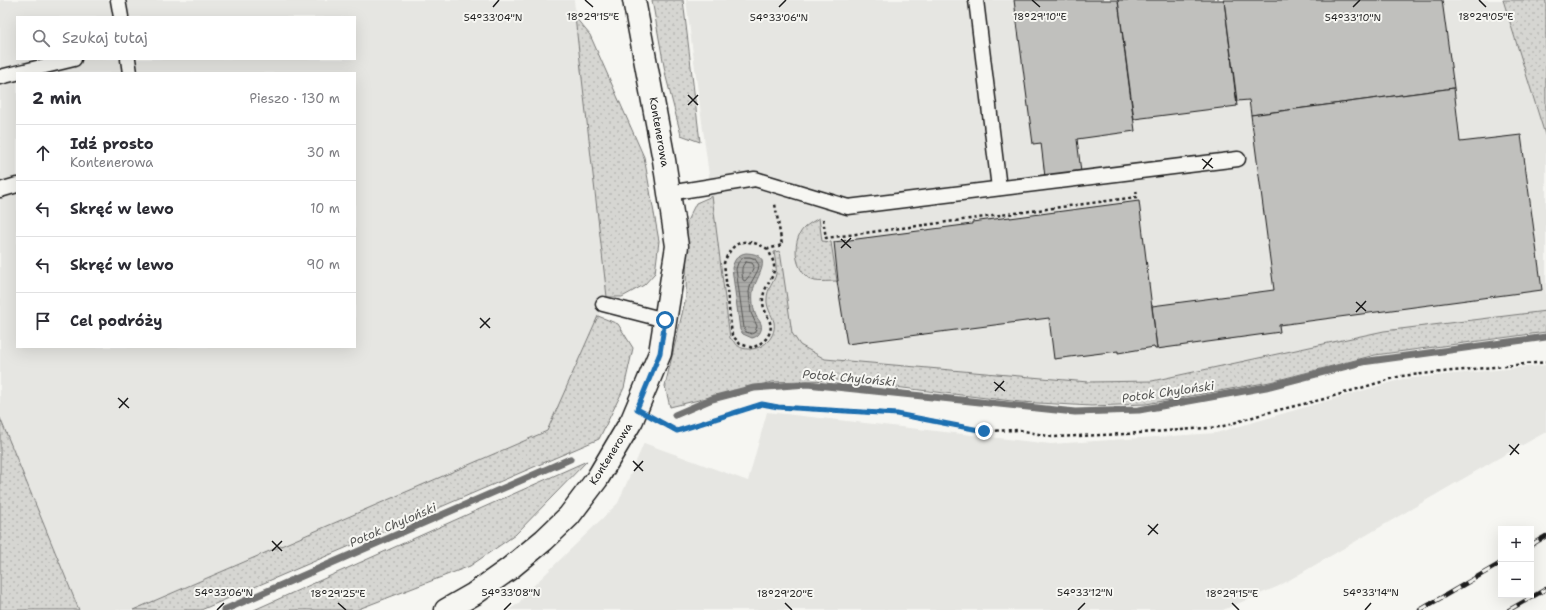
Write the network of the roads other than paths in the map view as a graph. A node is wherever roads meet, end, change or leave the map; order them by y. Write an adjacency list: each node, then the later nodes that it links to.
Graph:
1 (118, 0): 4 (lane)
2 (634, 0): 15 (street, Kontenerowa)
3 (976, 0): 13 (lane)
4 (121, 16)
5 (70, 60): 8 (lane)
6 (128, 60): 9 (lane)
7 (16, 72): 10 (lane)
8 (17, 72)
9 (130, 72)
10 (0, 76)
11 (1238, 159): 13 (lane)
12 (16, 185): 14 (lane)
13 (999, 188): 15 (lane)
14 (0, 190)
15 (669, 193): 17 (street, Kontenerowa)
16 (604, 304): 17 (lane)
17 (665, 320): 18 (street, Kontenerowa)
18 (446, 610)

